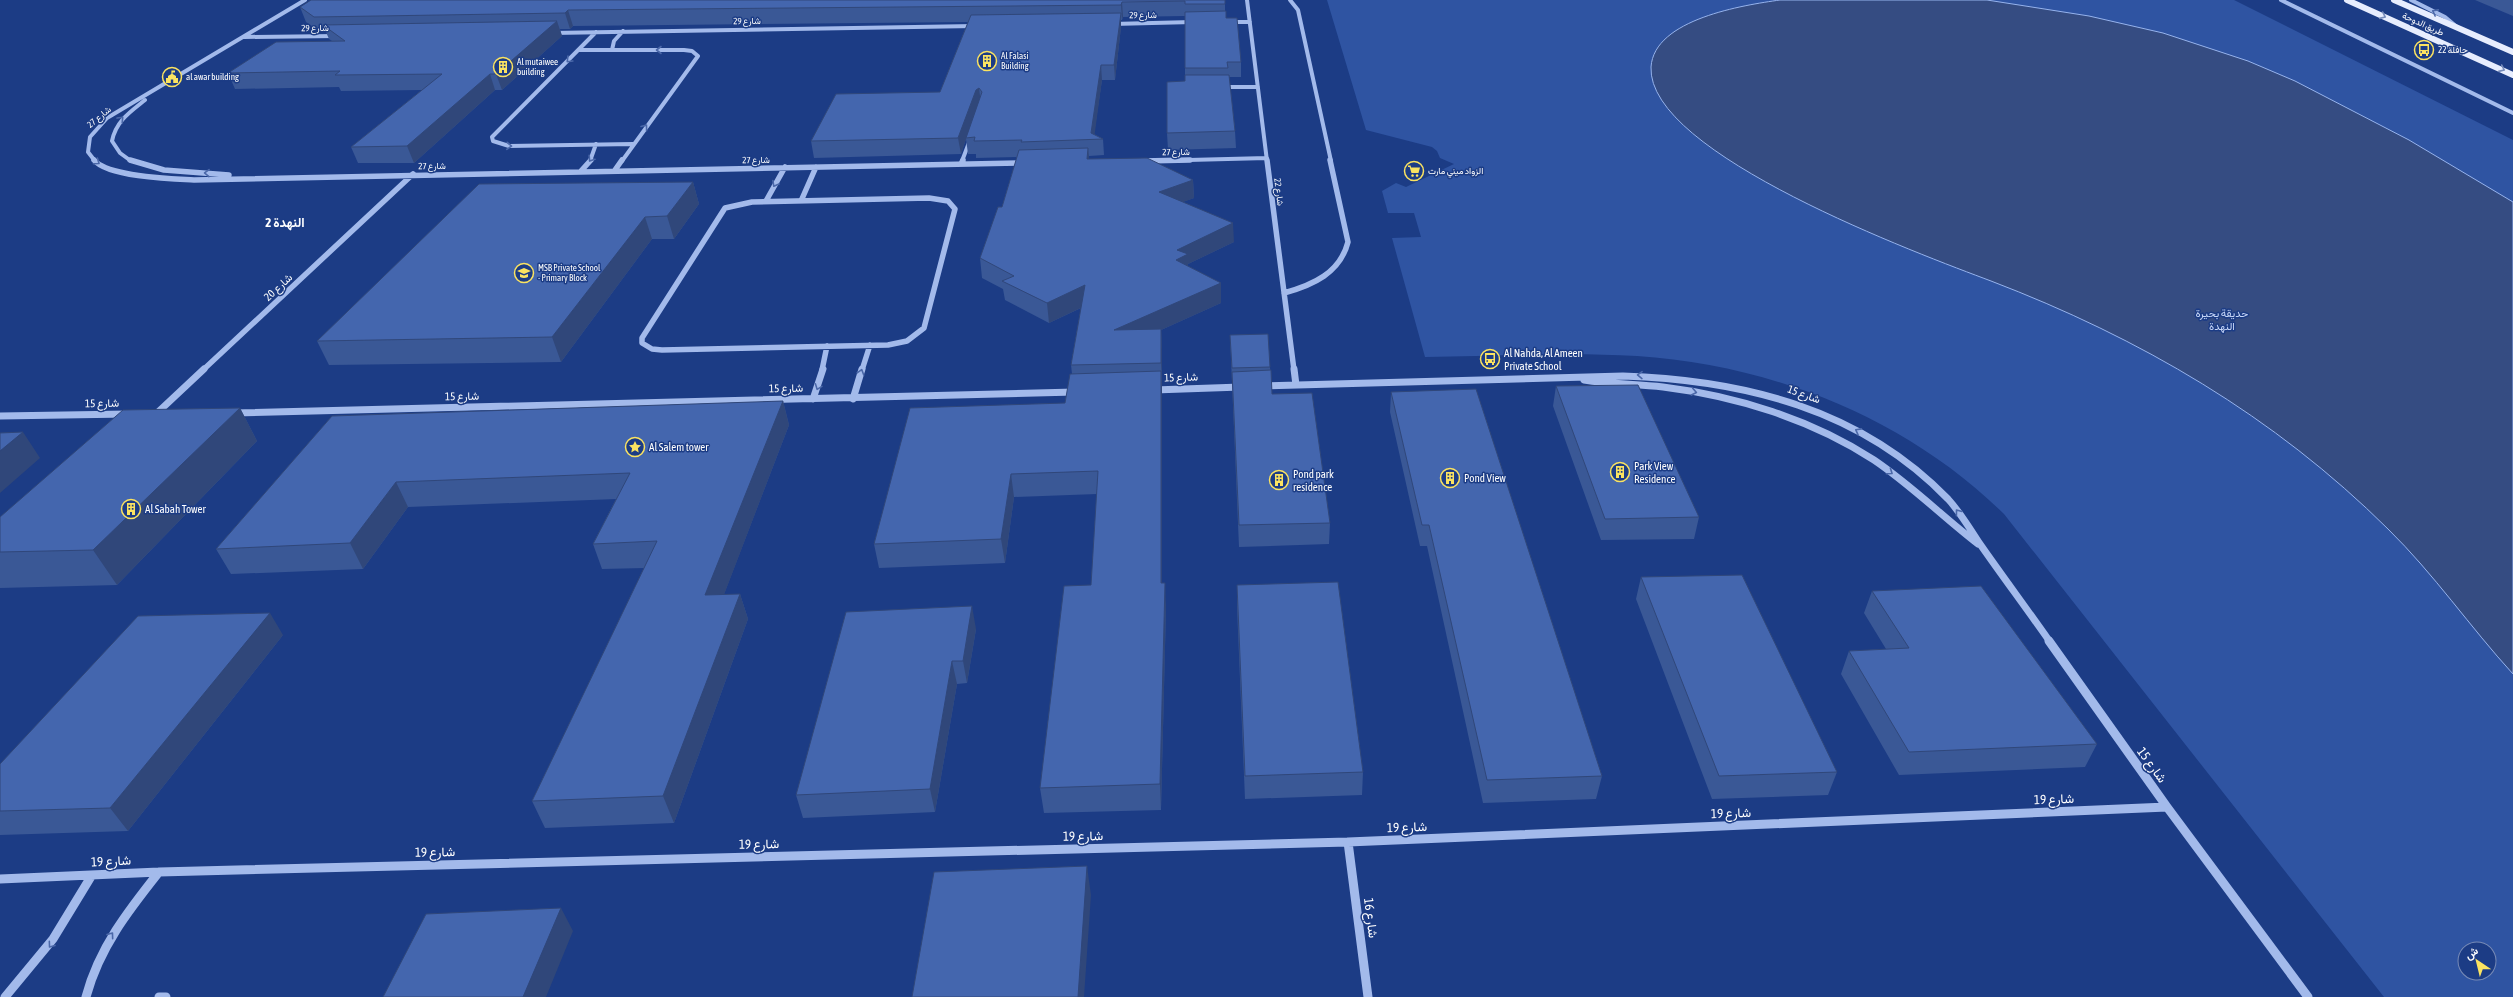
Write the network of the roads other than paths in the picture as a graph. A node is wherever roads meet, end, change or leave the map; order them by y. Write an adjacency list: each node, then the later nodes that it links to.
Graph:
1 (305, 0): 18 (street, شارع 27)
2 (1247, 0): 10 (street, شارع 22)
3 (1290, 0): 42 (street)
4 (2281, 0): 26 (street)
5 (2347, 0): 22 (main road, طريق الدوحة, one-way to 22)
6 (2394, 0): 13 (main road, طريق الدوحة)
7 (2411, 0): 13 (street, one-way to 7)
8 (1202, 22): 11 (street, شارع 29)
9 (1226, 22): 10 (street)
10 (1250, 22): 24 (street, شارع 22)
11 (1107, 24)
12 (980, 26): 14 (street, شارع 29)
13 (2457, 28): 21 (main road, طريق الدوحة)
14 (623, 31): 15 (street, شارع 29); 20 (street)
15 (596, 32): 16 (street, شارع 29); 19 (street)
16 (549, 33)
17 (345, 36): 18 (street, شارع 29)
18 (244, 38): 25 (street, شارع 27)
19 (579, 50): 20 (street); 28 (street, one-way to 28)
20 (612, 50): 29 (street, one-way to 20)
21 (2513, 52)
22 (2513, 75)
23 (1213, 87): 24 (street)
24 (1258, 87): 30 (street, شارع 22)
25 (153, 92): 39 (street, شارع 27, one-way to 25); 39 (street, شارع 27, one-way to 39)
26 (2513, 113)
27 (972, 134): 33 (street)
28 (596, 144): 29 (street); 37 (street, one-way to 37)
29 (633, 144): 36 (street)
30 (1267, 158): 31 (street, شارع 27); 42 (street, شارع 22)
31 (1140, 161)
32 (1031, 163): 33 (street, شارع 27)
33 (961, 164): 35 (street, شارع 27)
34 (785, 167): 35 (street, شارع 27); 36 (street, شارع 27); 41 (street, one-way to 41)
35 (816, 167): 40 (street)
36 (615, 170): 37 (street, شارع 27)
37 (581, 171): 38 (street, شارع 27)
38 (413, 174): 39 (street, شارع 27); 57 (street, شارع 20)
39 (246, 177)
40 (801, 201): 41 (street); 43 (street)
41 (766, 202): 44 (street)
42 (1284, 293): 46 (street, شارع 22)
43 (870, 345): 44 (street); 52 (street, one-way to 43)
44 (827, 346): 51 (street, one-way to 51)
45 (1572, 379): 46 (street, شارع 15); 59 (street, شارع 15, one-way to 59); 59 (street, شارع 15, one-way to 45)
46 (1296, 385): 47 (street, شارع 15)
47 (1256, 386)
48 (1248, 387): 49 (street, شارع 15)
49 (1145, 390)
50 (1082, 392): 52 (street, شارع 15)
51 (813, 399): 52 (street, شارع 15); 54 (street, شارع 15)
52 (853, 399)
53 (172, 413): 57 (street)
54 (227, 413)
55 (132, 414): 58 (street, شارع 15)
56 (148, 414): 57 (street)
57 (156, 414)
58 (0, 416)
59 (1979, 545): 60 (street, شارع 15)
60 (2167, 807): 61 (street, شارع 19); 70 (street, شارع 15)
61 (1348, 842): 62 (street, شارع 19); 69 (street, شارع 16)
62 (159, 872): 63 (street, شارع 19); 66 (street, one-way to 62)
63 (92, 875): 64 (street, شارع 19); 65 (street, one-way to 65)
64 (0, 879)
65 (6, 997)
66 (86, 997)
67 (159, 997): 68 (street)
68 (166, 997)
69 (1368, 997)
70 (2308, 997)

